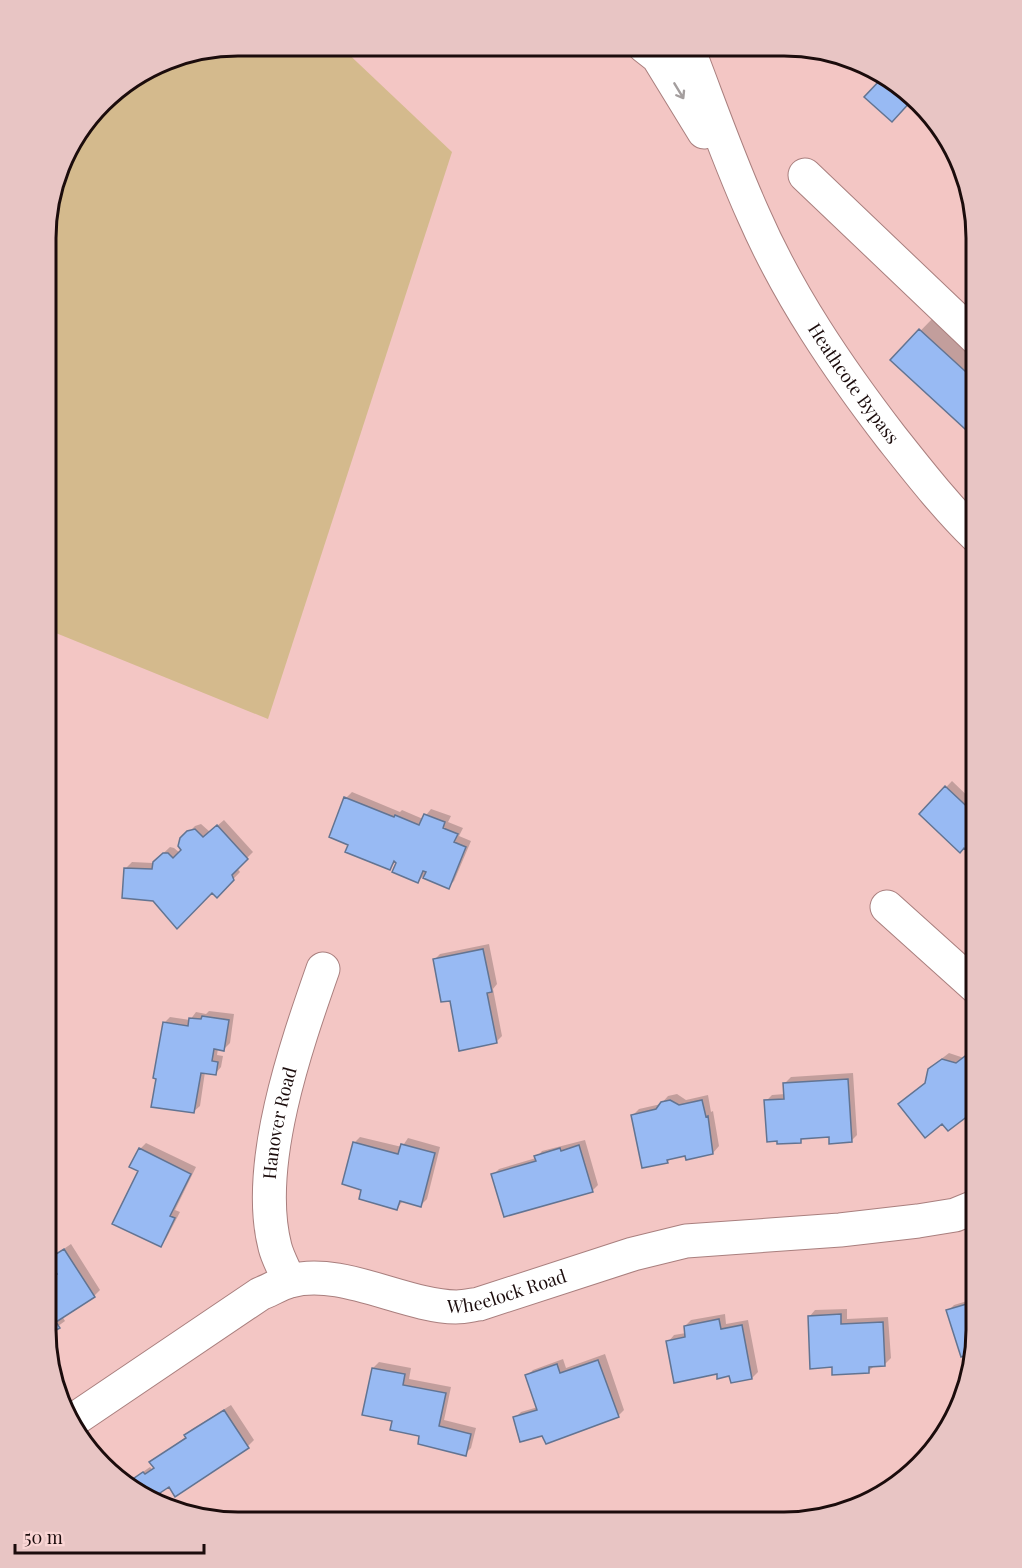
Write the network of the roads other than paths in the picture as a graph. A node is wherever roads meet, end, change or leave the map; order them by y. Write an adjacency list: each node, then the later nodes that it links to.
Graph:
1 (657, 56): 4 (street, one-way to 4)
2 (691, 56): 4 (street)
3 (805, 175): 5 (street)
4 (754, 215): 6 (street, Heathcote Bypass)
5 (966, 329)
6 (966, 525)
7 (888, 907): 9 (street)
8 (323, 969): 11 (street, Hanover Road)
9 (966, 978)
10 (966, 1210): 11 (street, Wheelock Road)
11 (289, 1281): 12 (street, Wheelock Road)
12 (78, 1417)

